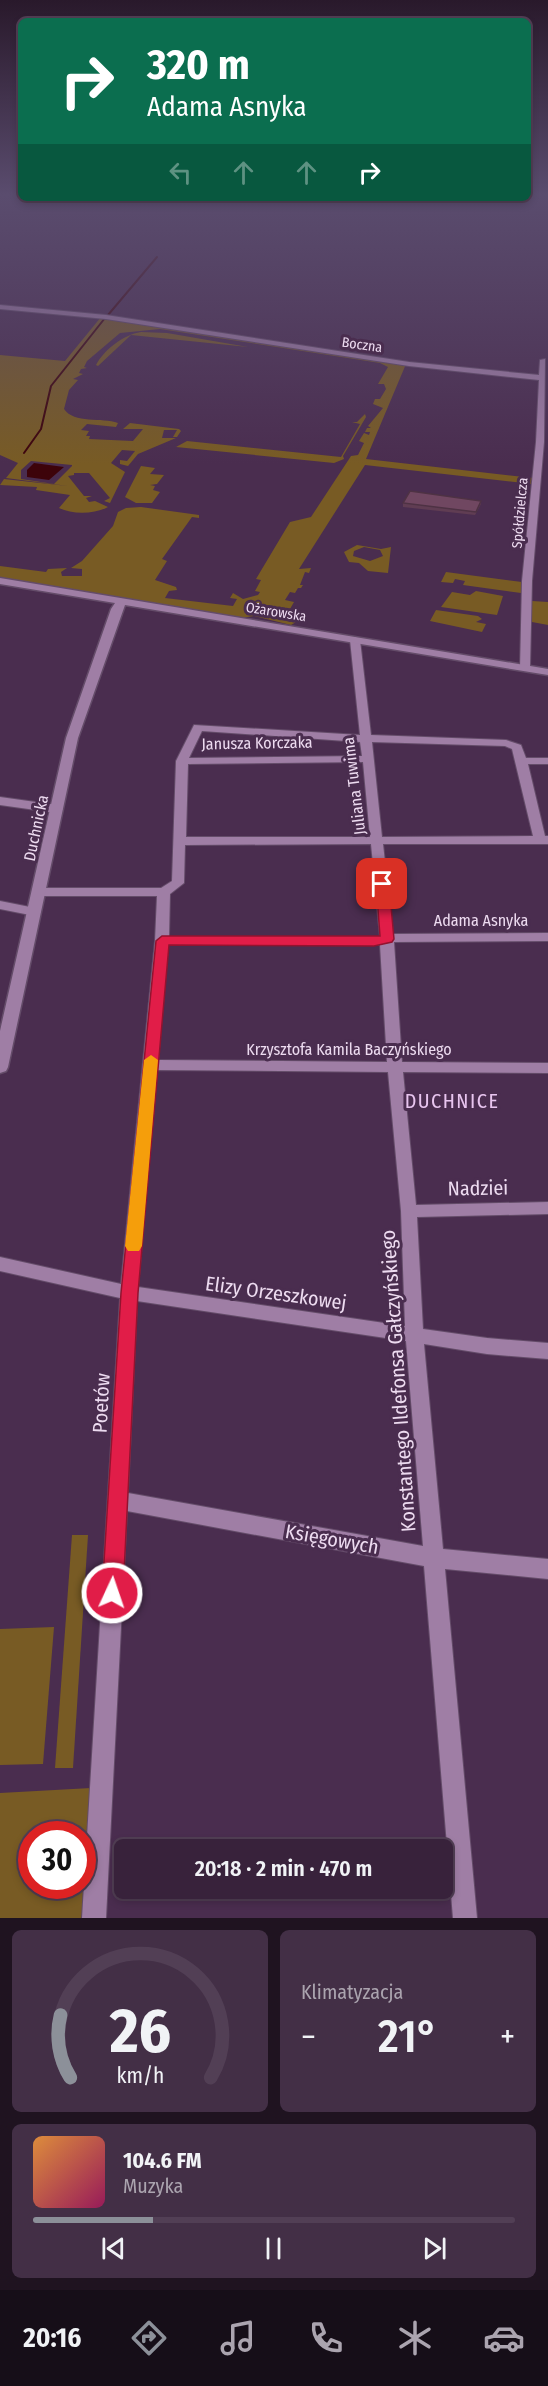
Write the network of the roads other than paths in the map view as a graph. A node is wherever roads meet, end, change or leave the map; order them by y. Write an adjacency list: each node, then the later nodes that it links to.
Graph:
1 (0, 307): 3 (street, Boczna)
2 (543, 360): 3 (street, Spółdzielcza)
3 (543, 378): 7 (street, Spółdzielcza)
4 (0, 581): 5 (street, Ożarowska)
5 (122, 601): 6 (street, Ożarowska); 15 (street, Duchnicka)
6 (355, 640): 7 (street, Ożarowska); 9 (street, Juliana Tuwima)
7 (525, 668): 8 (street, Ożarowska)
8 (548, 672)
9 (364, 737): 10 (street); 11 (street, Juliana Tuwima); 12 (street, Janusza Korczaka)
10 (521, 756): 13 (street); 17 (street)
11 (368, 759): 12 (street, Janusza Korczaka); 16 (street, Juliana Tuwima)
12 (182, 761): 18 (street, Janusza Korczaka)
13 (548, 761)
14 (0, 801): 15 (street)
15 (57, 809): 19 (street, Duchnicka)
16 (379, 840): 17 (street); 18 (street, Juliana Tuwima); 24 (street, Konstantego Ildefonsa Gałczyńskiego)
17 (544, 840)
18 (180, 841): 20 (street, Janusza Korczaka)
19 (38, 892): 20 (street); 22 (street, Duchnicka)
20 (164, 892): 25 (street, Poetów)
21 (0, 905): 22 (street)
22 (34, 912): 26 (street, Duchnicka)
23 (548, 937): 24 (street, Adama Asnyka)
24 (387, 939): 25 (street, Adama Asnyka); 29 (street, Konstantego Ildefonsa Gałczyńskiego)
25 (162, 941): 27 (street, Poetów)
26 (2, 1048): 28 (street, Duchnicka)
27 (150, 1065): 29 (street, Krzysztofa Kamila Baczyńskiego); 34 (street, Poetów)
28 (0, 1067)
29 (395, 1067): 30 (street, Krzysztofa Kamila Baczyńskiego); 32 (street, Konstantego Ildefonsa Gałczyńskiego)
30 (548, 1068)
31 (548, 1208): 32 (street, Nadziei)
32 (409, 1210): 35 (street, Konstantego Ildefonsa Gałczyńskiego)
33 (0, 1264): 34 (street, Elizy Orzeszkowej)
34 (129, 1293): 35 (street, Elizy Orzeszkowej); 37 (street, Poetów)
35 (414, 1334): 36 (street, Elizy Orzeszkowej); 38 (street, Konstantego Ildefonsa Gałczyńskiego)
36 (548, 1351)
37 (118, 1500): 38 (street, Księgowych); 40 (street, Poetów)
38 (434, 1558): 39 (street, Księgowych); 41 (street, Konstantego Ildefonsa Gałczyńskiego)
39 (548, 1569)
40 (94, 1918)
41 (465, 1918)

